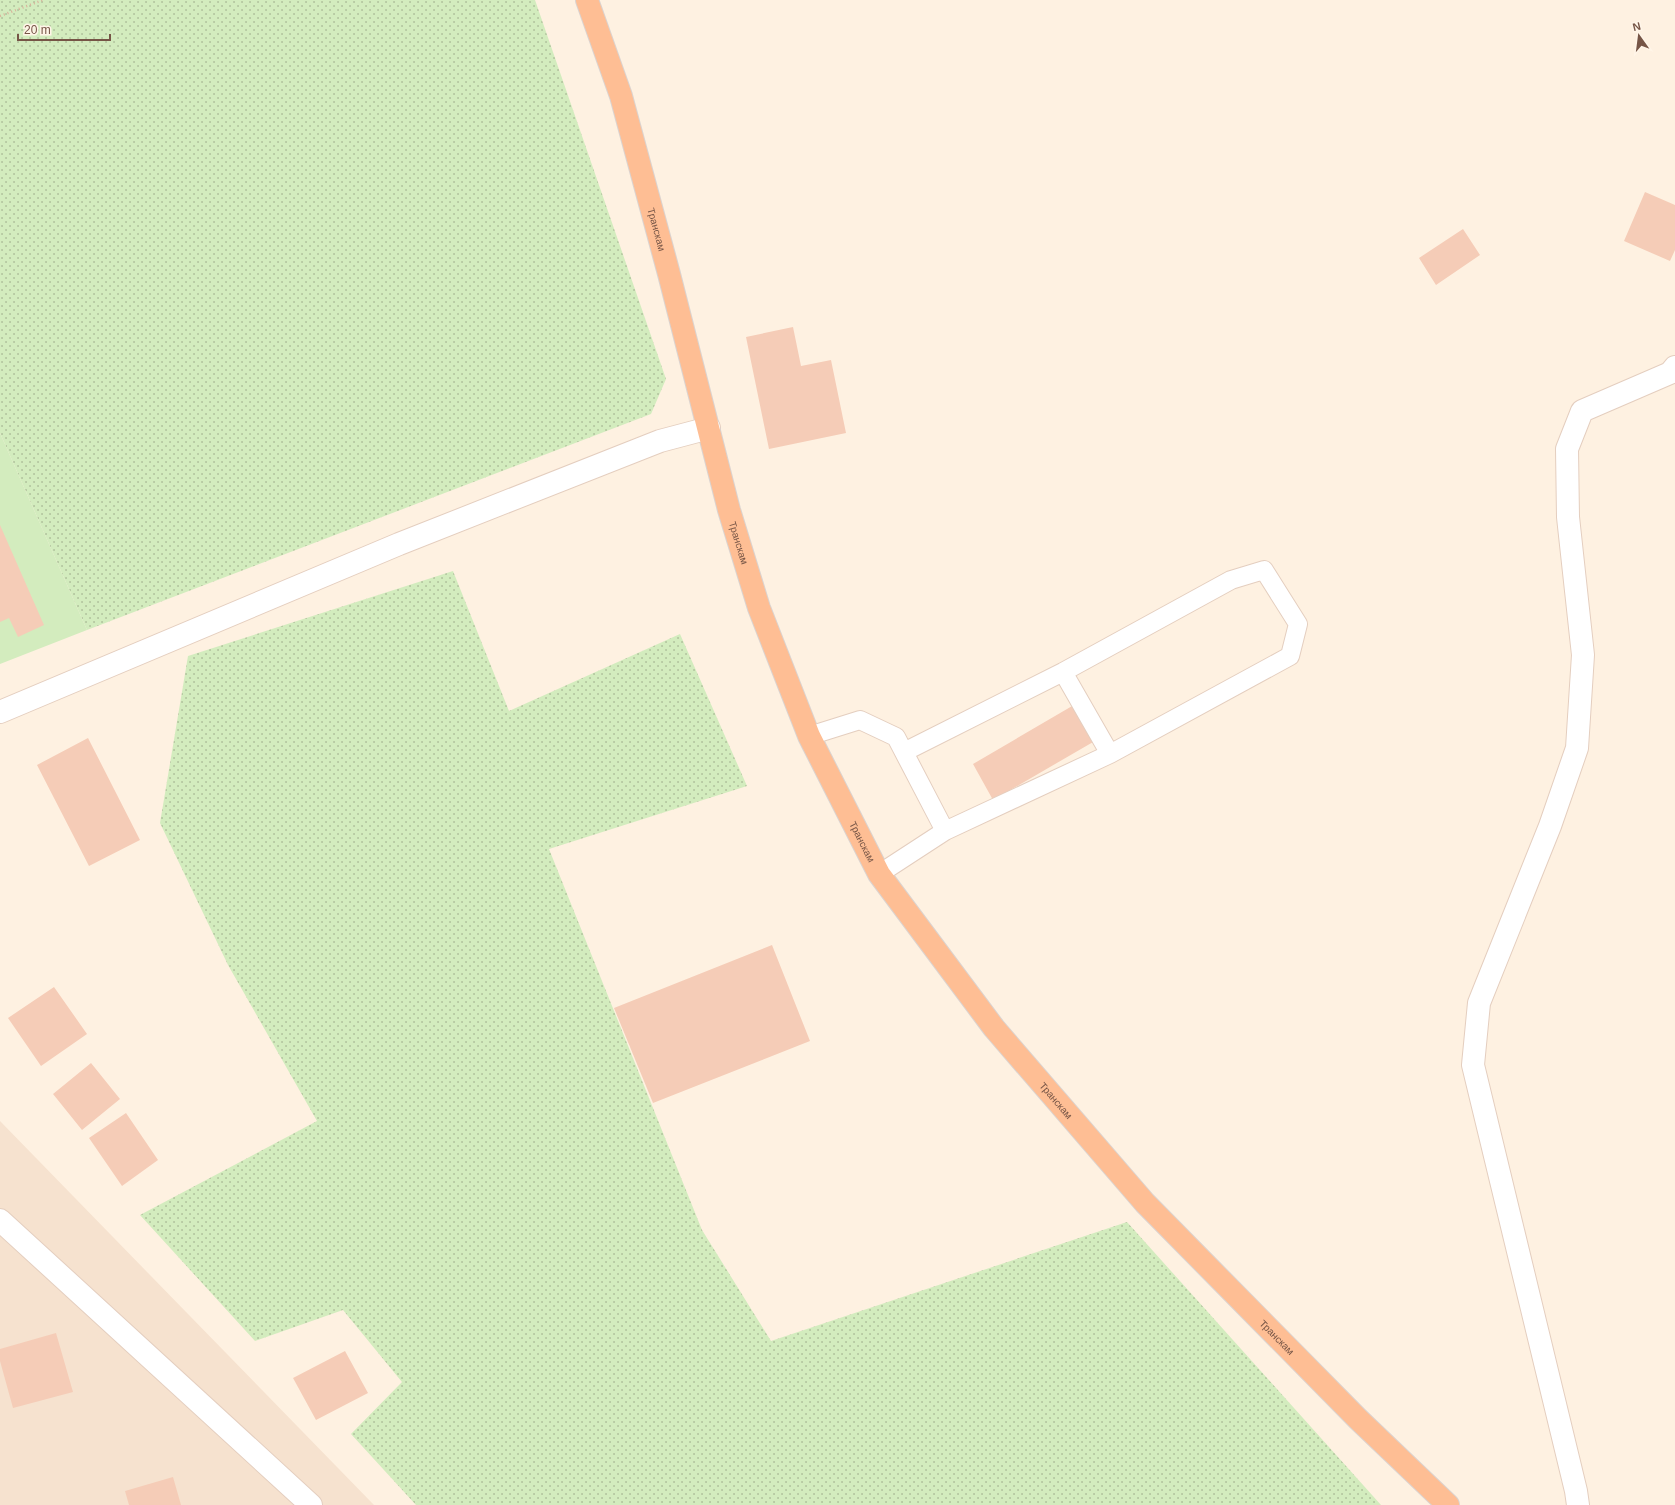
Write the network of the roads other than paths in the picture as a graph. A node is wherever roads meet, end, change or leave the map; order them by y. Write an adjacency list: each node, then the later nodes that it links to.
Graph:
1 (587, 0): 3 (highway, Транскам)
2 (1675, 367): 14 (street)
3 (709, 428): 5 (street); 6 (highway, Транскам)
4 (1063, 672): 7 (lane); 8 (lane); 8 (lane)
5 (0, 712)
6 (808, 736): 7 (lane); 10 (highway, Транскам)
7 (904, 752): 9 (lane)
8 (1110, 754): 9 (lane)
9 (946, 831): 10 (lane)
10 (879, 874): 13 (highway, Транскам)
11 (0, 1220): 12 (street)
12 (311, 1505)
13 (1448, 1505)
14 (1578, 1505)

